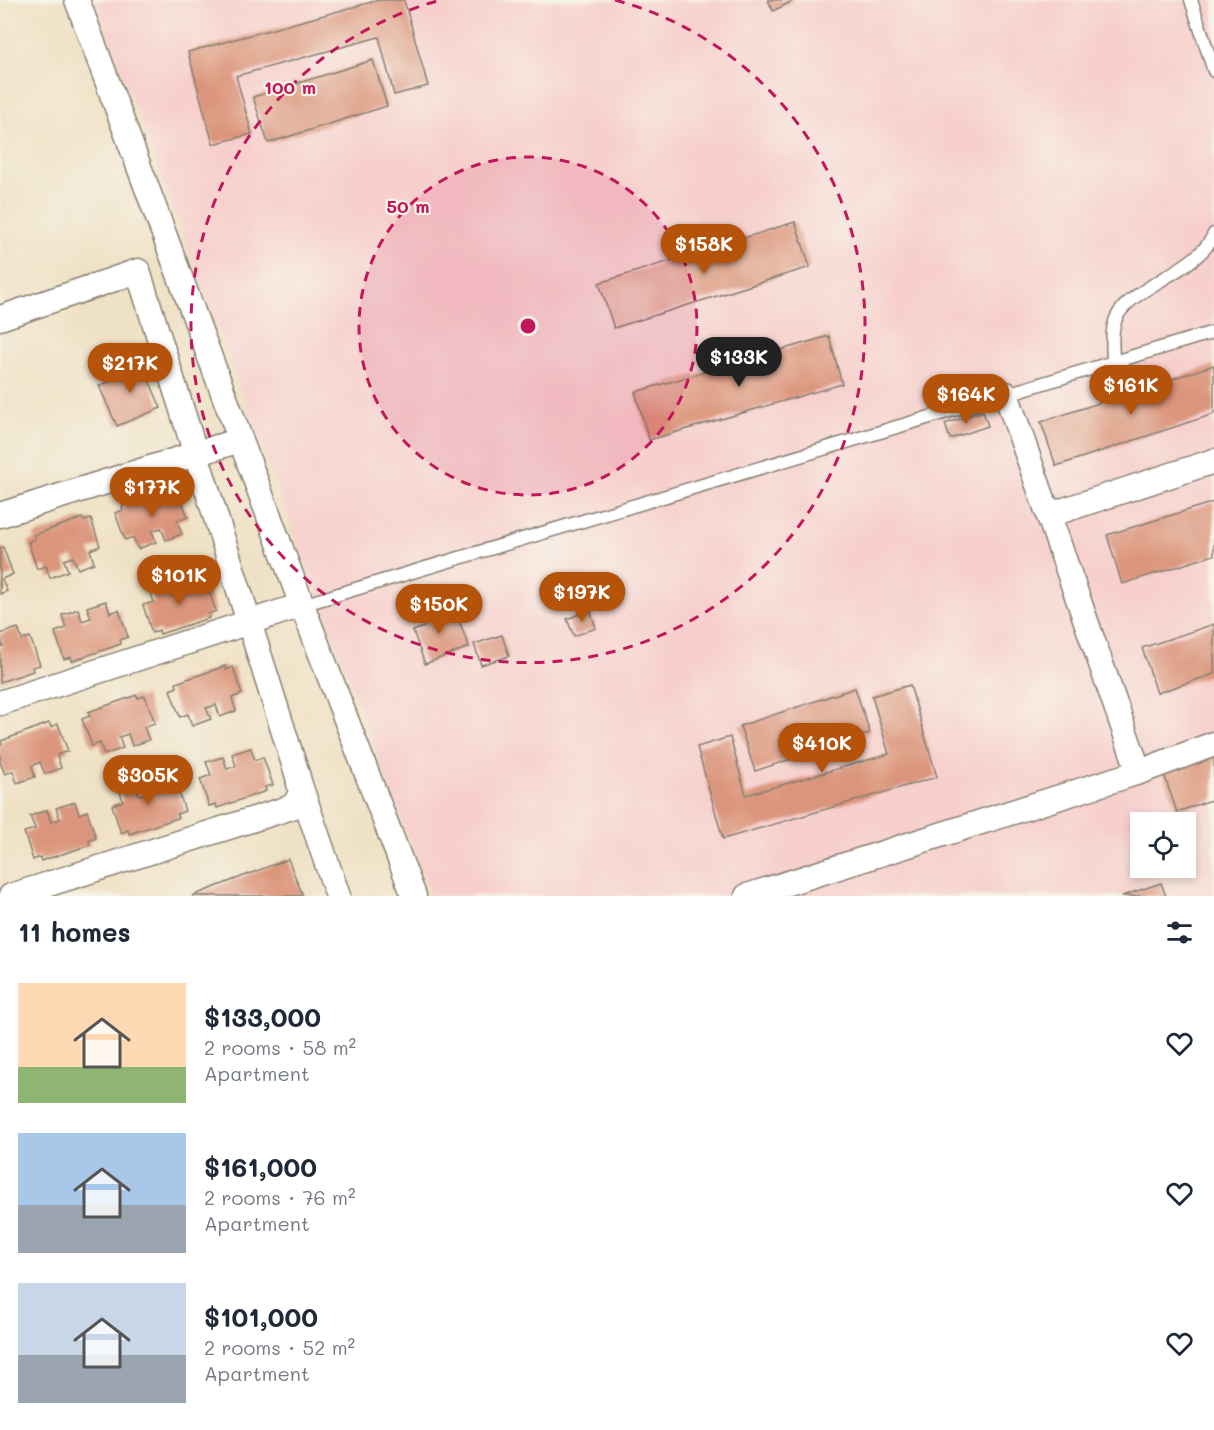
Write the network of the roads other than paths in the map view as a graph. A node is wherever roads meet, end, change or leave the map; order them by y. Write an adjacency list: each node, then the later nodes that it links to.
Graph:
1 (77, 0): 9 (street)
2 (1191, 0): 3 (lane)
3 (1214, 71)
4 (1214, 234): 7 (lane)
5 (0, 318): 10 (street)
6 (1214, 332): 7 (lane)
7 (1113, 362): 8 (lane)
8 (1006, 394): 13 (street); 14 (lane)
9 (240, 440): 10 (street); 14 (street)
10 (194, 454): 12 (street); 15 (street)
11 (1214, 461): 13 (street)
12 (0, 515)
13 (1049, 515): 18 (street)
14 (302, 605): 15 (street); 22 (street)
15 (248, 623): 16 (street); 19 (street)
16 (0, 703)
17 (1214, 744): 18 (street)
18 (1139, 772): 23 (street)
19 (298, 777): 20 (street); 21 (street)
20 (11, 896)
21 (338, 896)
22 (414, 896)
23 (747, 896)

